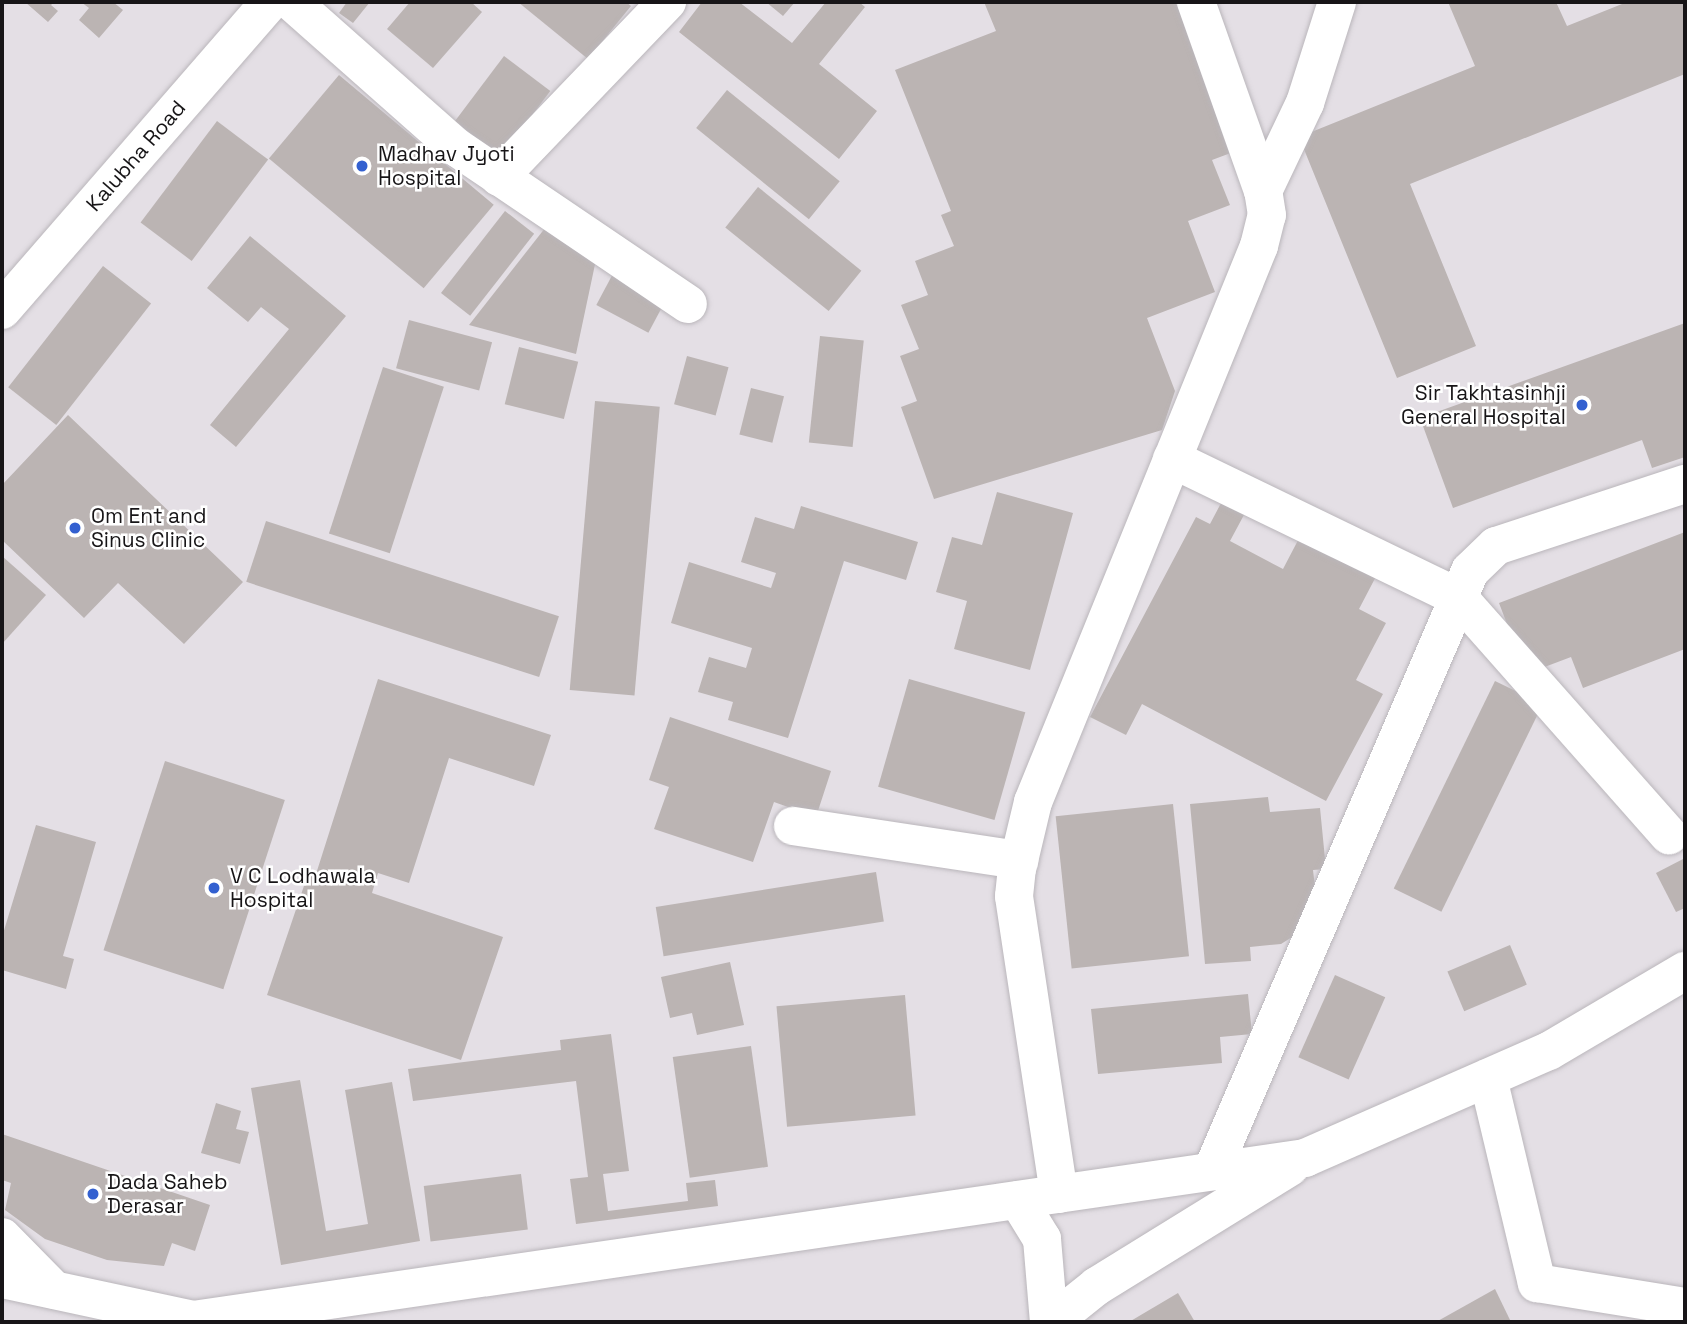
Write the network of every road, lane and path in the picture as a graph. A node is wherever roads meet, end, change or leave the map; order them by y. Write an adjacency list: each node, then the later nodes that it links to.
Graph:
1 (270, 2): 9 (street, Kalubha Road)
2 (292, 2): 6 (street)
3 (667, 2): 6 (street)
4 (1195, 2): 7 (street)
5 (1337, 2): 7 (street)
6 (499, 177): 8 (street)
7 (1264, 191): 10 (street)
8 (688, 304)
9 (2, 310)
10 (1172, 459): 12 (street); 15 (street)
11 (1685, 484): 12 (street)
12 (1459, 598): 14 (street); 19 (street)
13 (793, 826): 15 (street)
14 (1669, 835)
15 (1019, 860): 20 (street)
16 (1685, 971): 17 (street)
17 (1488, 1078): 18 (street); 25 (street)
18 (1305, 1158): 19 (street); 27 (street)
19 (1212, 1171): 20 (street)
20 (1059, 1194): 21 (street)
21 (1018, 1200): 26 (street); 27 (street)
22 (2, 1237): 24 (street)
23 (2, 1279): 24 (street)
24 (54, 1290): 26 (street)
25 (1685, 1307)
26 (196, 1321)
27 (1051, 1322)

